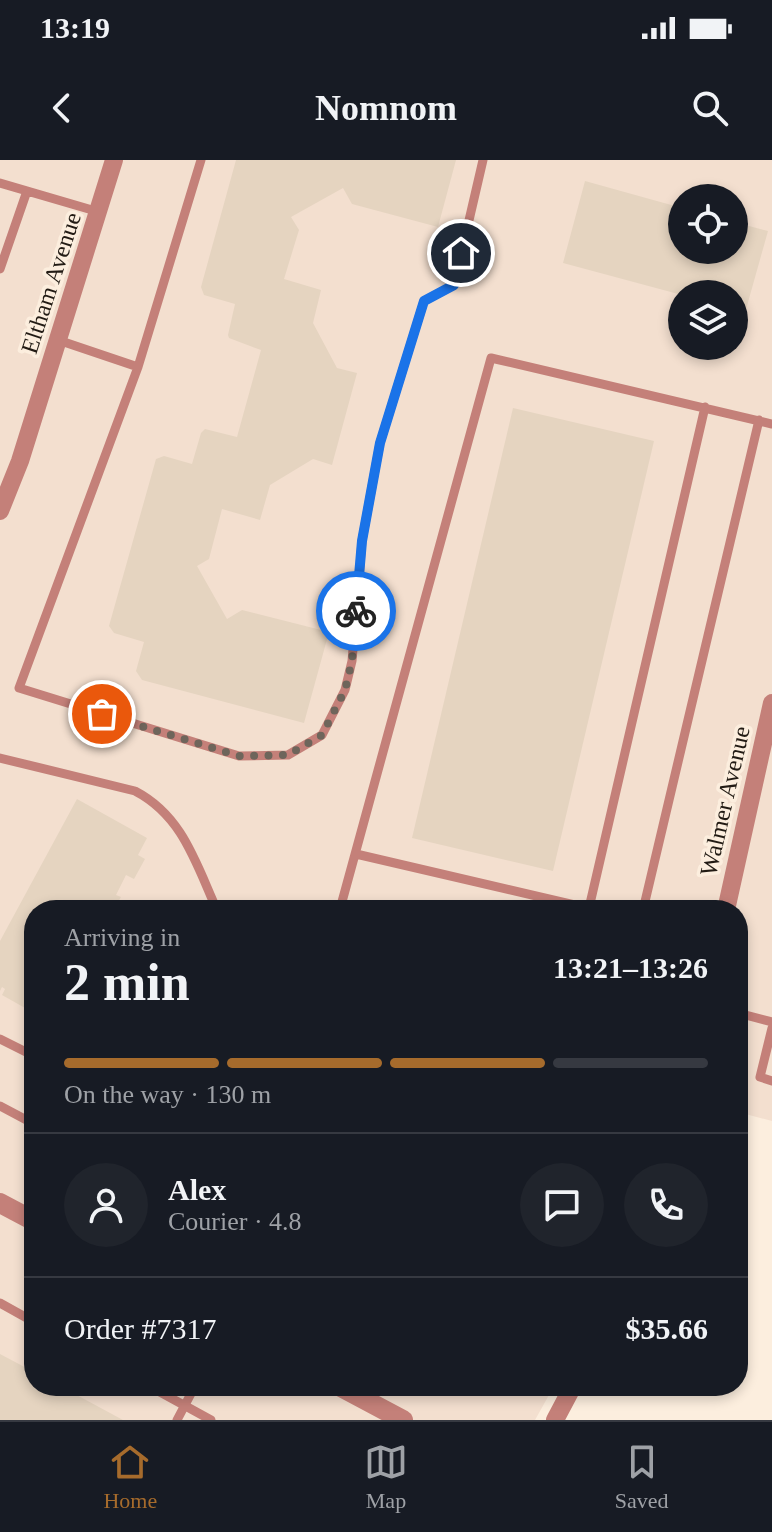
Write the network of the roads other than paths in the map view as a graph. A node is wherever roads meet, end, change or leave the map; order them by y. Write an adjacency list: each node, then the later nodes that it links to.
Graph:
1 (114, 160): 6 (street, Eltham Avenue)
2 (201, 160): 9 (lane)
3 (483, 160): 9 (lane)
4 (0, 183): 5 (lane)
5 (27, 191): 6 (lane); 7 (lane)
6 (99, 212): 8 (street, Eltham Avenue)
7 (0, 269)
8 (58, 340): 9 (lane); 13 (street, Eltham Avenue)
9 (138, 367)
10 (705, 407): 11 (lane); 17 (lane); 21 (lane)
11 (759, 420): 12 (lane); 22 (lane)
12 (772, 424)
13 (5, 483): 14 (street, Eltham Avenue)
14 (0, 511)
15 (772, 703): 23 (street, Walmer Avenue)
16 (0, 758): 18 (lane)
17 (356, 854): 19 (lane); 20 (lane)
18 (212, 900)
19 (343, 900)
20 (553, 900)
21 (594, 900)
22 (645, 900)
23 (728, 900)
24 (748, 1017): 25 (lane)
25 (772, 1025): 28 (lane)
26 (0, 1039): 27 (lane)
27 (24, 1051)
28 (772, 1081)
29 (0, 1106): 30 (lane)
30 (24, 1119)
31 (0, 1203): 32 (street)
32 (24, 1216)
33 (0, 1303): 34 (lane)
34 (24, 1316)
35 (167, 1396): 39 (lane)
36 (190, 1396): 39 (lane)
37 (358, 1396): 42 (street)
38 (568, 1396): 43 (street)
39 (185, 1406): 40 (lane); 41 (lane)
40 (177, 1420)
41 (211, 1420)
42 (403, 1420)
43 (555, 1420)

